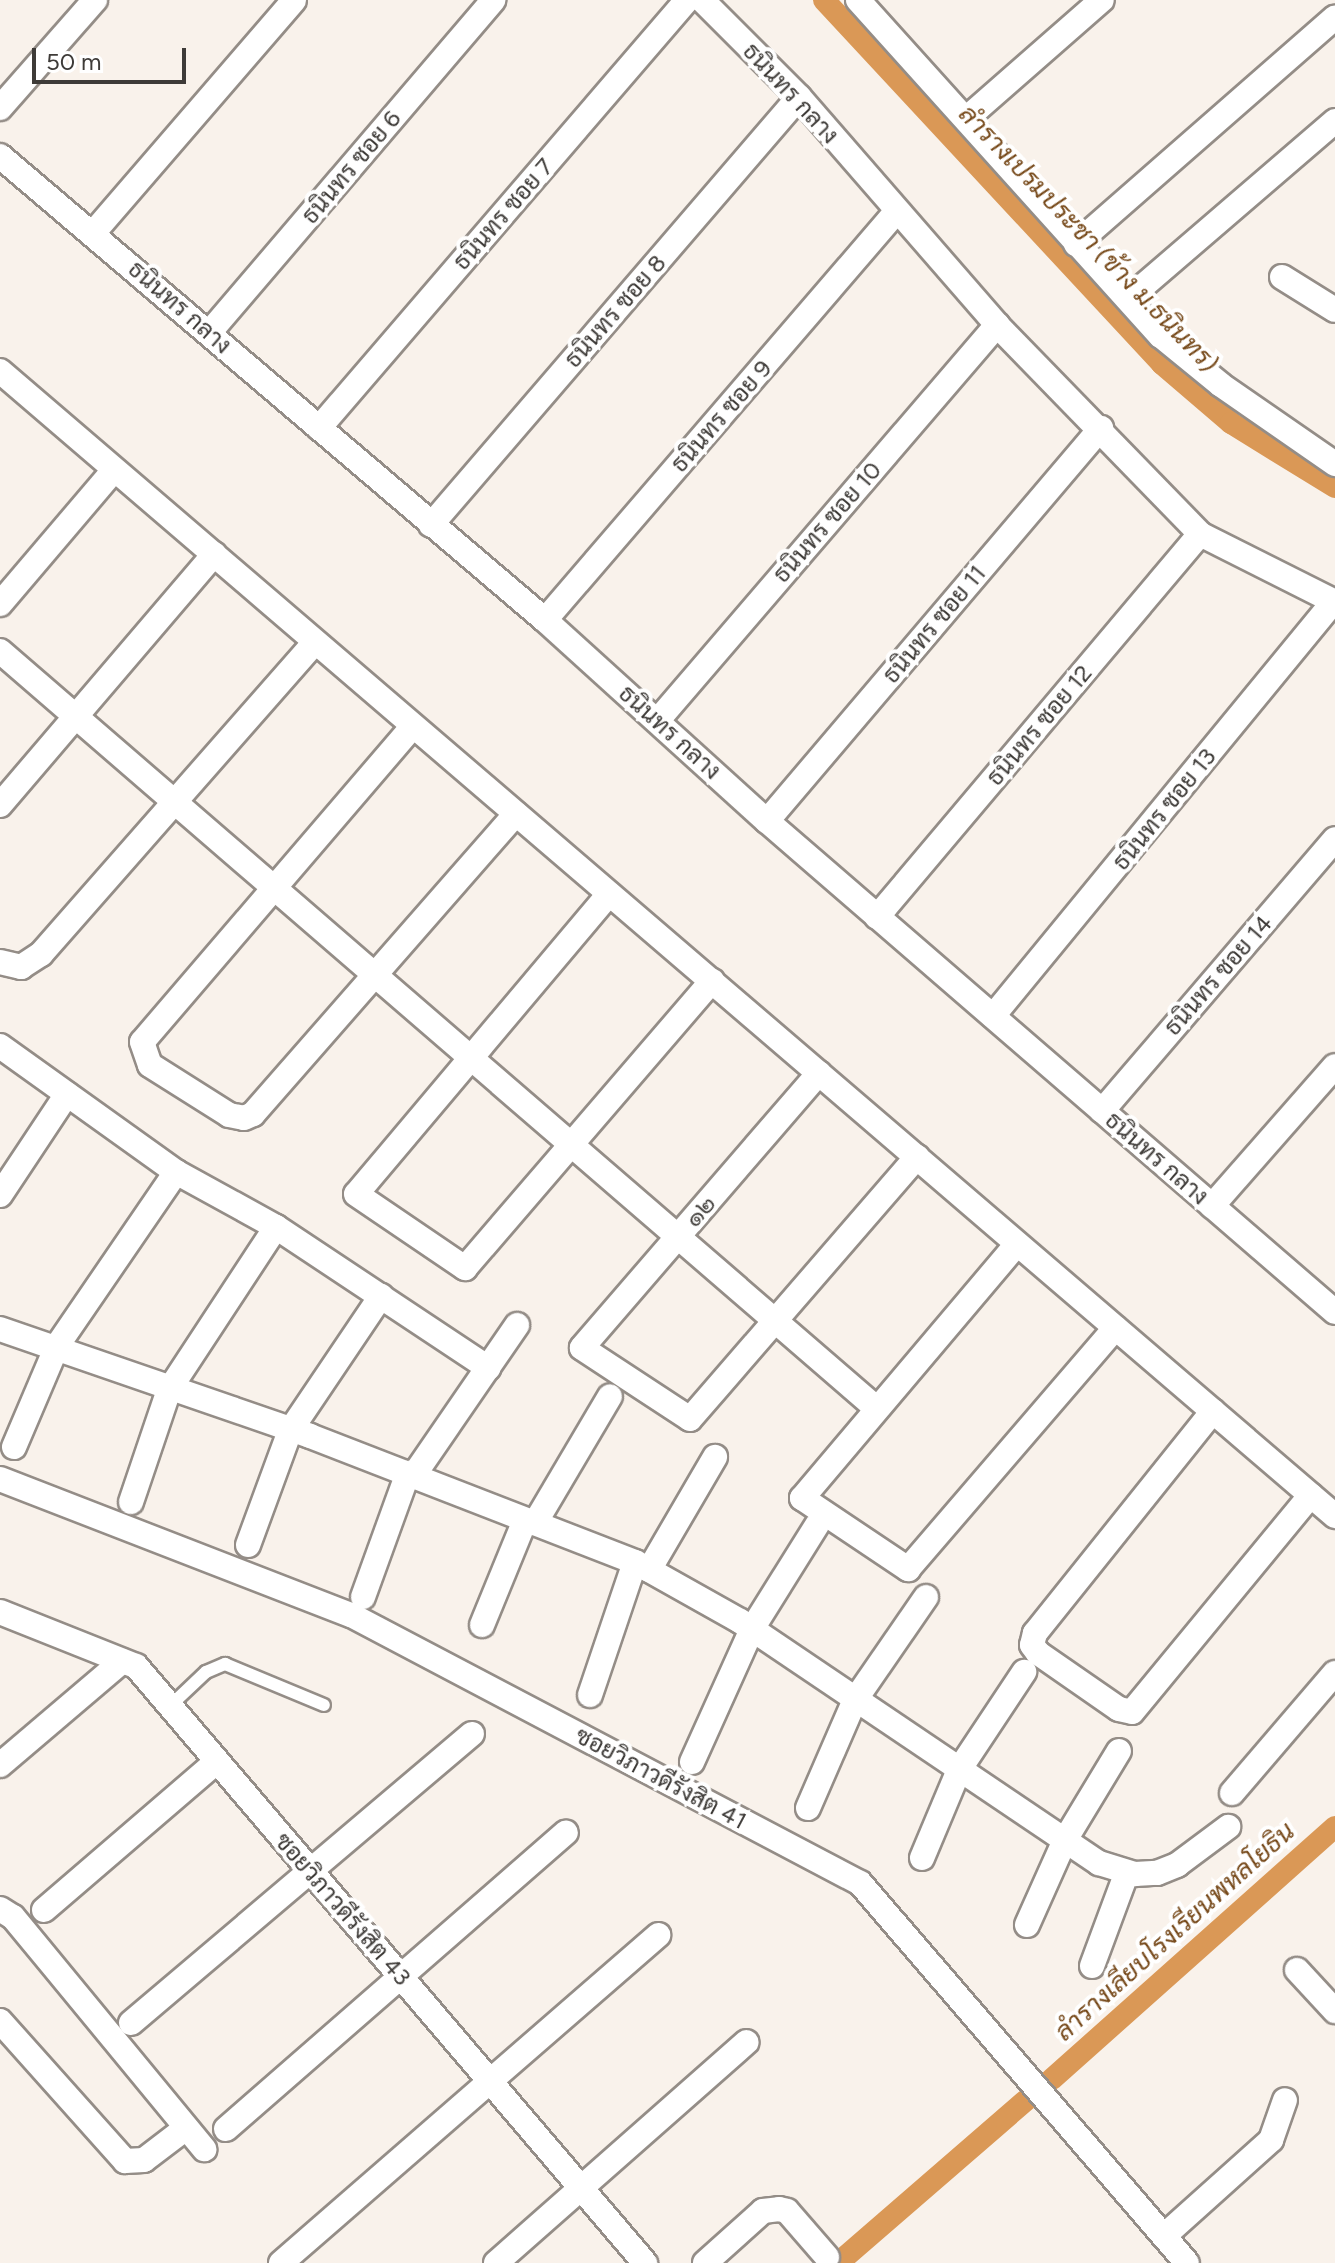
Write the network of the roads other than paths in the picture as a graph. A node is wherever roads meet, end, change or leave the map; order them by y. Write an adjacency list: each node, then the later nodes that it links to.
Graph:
1 (95, 0): 10 (street)
2 (294, 0): 15 (street)
3 (493, 0): 21 (street, ธนินทร ซอย 6)
4 (687, 0): 23 (street, ธนินทร ซอย 7)
5 (702, 0): 9 (street, ธนินทร กลาง)
6 (858, 0): 11 (street)
7 (1102, 0): 11 (street)
8 (1335, 17): 16 (street)
9 (799, 97): 14 (street, ธนินทร กลาง); 27 (street, ธนินทร ซอย 8)
10 (0, 108)
11 (967, 118): 16 (street)
12 (1335, 121): 18 (street)
13 (0, 156): 15 (street, ธนินทร กลาง)
14 (896, 212): 20 (street, ธนินทร กลาง); 32 (street, ธนินทร ซอย 9)
15 (94, 232): 21 (street, ธนินทร กลาง)
16 (1076, 244): 18 (street)
17 (1282, 277): 19 (street)
18 (1128, 299): 25 (street)
19 (1332, 305)
20 (997, 325): 24 (street, ธนินทร กลาง); 36 (street, ธนินทร ซอย 10)
21 (209, 333): 23 (street, ธนินทร กลาง)
22 (4, 384): 26 (street)
23 (319, 428): 27 (street, ธนินทร กลาง)
24 (1101, 428): 28 (street, ธนินทร กลาง); 41 (street, ธนินทร ซอย 11)
25 (1335, 464)
26 (114, 470): 29 (street); 31 (street)
27 (431, 525): 32 (street, ธนินทร กลาง)
28 (1200, 534): 30 (street, ธนินทร กลาง); 45 (street, ธนินทร ซอย 12)
29 (214, 554): 33 (street); 35 (street)
30 (1335, 602): 49 (street, ธนินทร ซอย 13)
31 (0, 604)
32 (545, 620): 36 (street, ธนินทร กลาง)
33 (315, 642): 37 (street); 38 (street)
34 (0, 651): 35 (street)
35 (75, 716): 38 (street); 39 (street)
36 (658, 720): 41 (street, ธนินทร กลาง)
37 (413, 726): 40 (street); 43 (street)
38 (176, 802): 43 (street); 46 (street)
39 (0, 805)
40 (516, 814): 44 (street); 47 (street)
41 (767, 821): 45 (street, ธนินทร กลาง)
42 (1335, 839): 55 (street, ธนินทร ซอย 14)
43 (274, 887): 47 (street); 47 (street)
44 (609, 894): 48 (street); 51 (street)
45 (877, 917): 49 (street, ธนินทร กลาง)
46 (0, 962)
47 (375, 976): 51 (street)
48 (712, 981): 53 (street); 56 (street)
49 (993, 1016): 55 (street, ธนินทร กลาง)
50 (0, 1046): 54 (street)
51 (470, 1056): 56 (street); 56 (street)
52 (1335, 1066): 60 (street)
53 (819, 1073): 57 (street); 62 (street, ๑๒)
54 (67, 1094): 58 (street); 59 (street)
55 (1102, 1111): 60 (street, ธนินทร กลาง)
56 (572, 1144): 62 (street)
57 (917, 1157): 63 (street); 66 (street)
58 (176, 1172): 61 (street); 70 (street)
59 (0, 1195)
60 (1212, 1206): 65 (street, ธนินทร กลาง)
61 (276, 1227): 64 (street); 72 (street)
62 (678, 1236): 66 (street); 66 (street, ๑๒)
63 (1017, 1244): 68 (street); 74 (street)
64 (381, 1296): 71 (street); 76 (street)
65 (1332, 1303)
66 (777, 1322): 74 (street)
67 (517, 1325): 71 (street)
68 (1115, 1328): 74 (street); 75 (street)
69 (0, 1329): 70 (street)
70 (57, 1346): 72 (street); 77 (street)
71 (488, 1368): 79 (street)
72 (169, 1390): 76 (street); 82 (street)
73 (610, 1396): 84 (street)
74 (876, 1408)
75 (1213, 1411): 81 (street); 81 (street)
76 (290, 1431): 79 (street); 86 (street)
77 (14, 1447)
78 (715, 1457): 87 (street)
79 (411, 1474): 84 (street); 88 (street)
80 (0, 1479): 131 (street, ซอยวิภาวดีรังสิต 41)
81 (1311, 1495): 83 (street)
82 (131, 1502)
83 (1335, 1516)
84 (530, 1522): 87 (street); 91 (street)
85 (817, 1525): 92 (street)
86 (248, 1545)
87 (642, 1566): 92 (street); 96 (street)
88 (363, 1597)
89 (926, 1597): 97 (street)
90 (0, 1612): 93 (street, ซอยวิภาวดีรังสิต 43)
91 (482, 1625)
92 (752, 1629): 97 (street); 103 (street)
93 (122, 1661): 99 (street, ซอยวิภาวดีรังสิต 43); 104 (street)
94 (1024, 1672): 105 (street)
95 (1335, 1673): 106 (street)
96 (590, 1695)
97 (855, 1700): 105 (street); 107 (street)
98 (324, 1705): 99 (lane)
99 (170, 1706): 102 (street, ซอยวิภาวดีรังสิต 43)
100 (472, 1734): 112 (street)
101 (1119, 1751): 110 (street)
102 (217, 1761): 112 (street, ซอยวิภาวดีรังสิต 43); 115 (street)
103 (692, 1762)
104 (0, 1765)
105 (959, 1770): 110 (street); 111 (street)
106 (1232, 1793)
107 (808, 1808)
108 (1228, 1827): 113 (street)
109 (566, 1832): 120 (street)
110 (1065, 1840): 113 (street); 116 (street)
111 (922, 1858)
112 (309, 1869): 120 (street, ซอยวิภาวดีรังสิต 43); 123 (street)
113 (1127, 1872): 118 (street)
114 (0, 1909): 127 (street)
115 (44, 1910)
116 (1027, 1925)
117 (658, 1935): 125 (street)
118 (1092, 1966)
119 (1297, 1970): 121 (street)
120 (401, 1977): 125 (street, ซอยวิภาวดีรังสิต 43); 128 (street)
121 (1335, 2011)
122 (0, 2021): 127 (street)
123 (131, 2023)
124 (747, 2042): 130 (street)
125 (490, 2081): 130 (street, ซอยวิภาวดีรังสิต 43); 133 (street)
126 (1285, 2100): 131 (street)
127 (186, 2128): 129 (street)
128 (226, 2129)
129 (204, 2149)
130 (582, 2189): 134 (street); 135 (street, ซอยวิภาวดีรังสิต 43)
131 (1174, 2254)
132 (827, 2257): 136 (street)
133 (281, 2263)
134 (496, 2263)
135 (645, 2263)
136 (705, 2263)

